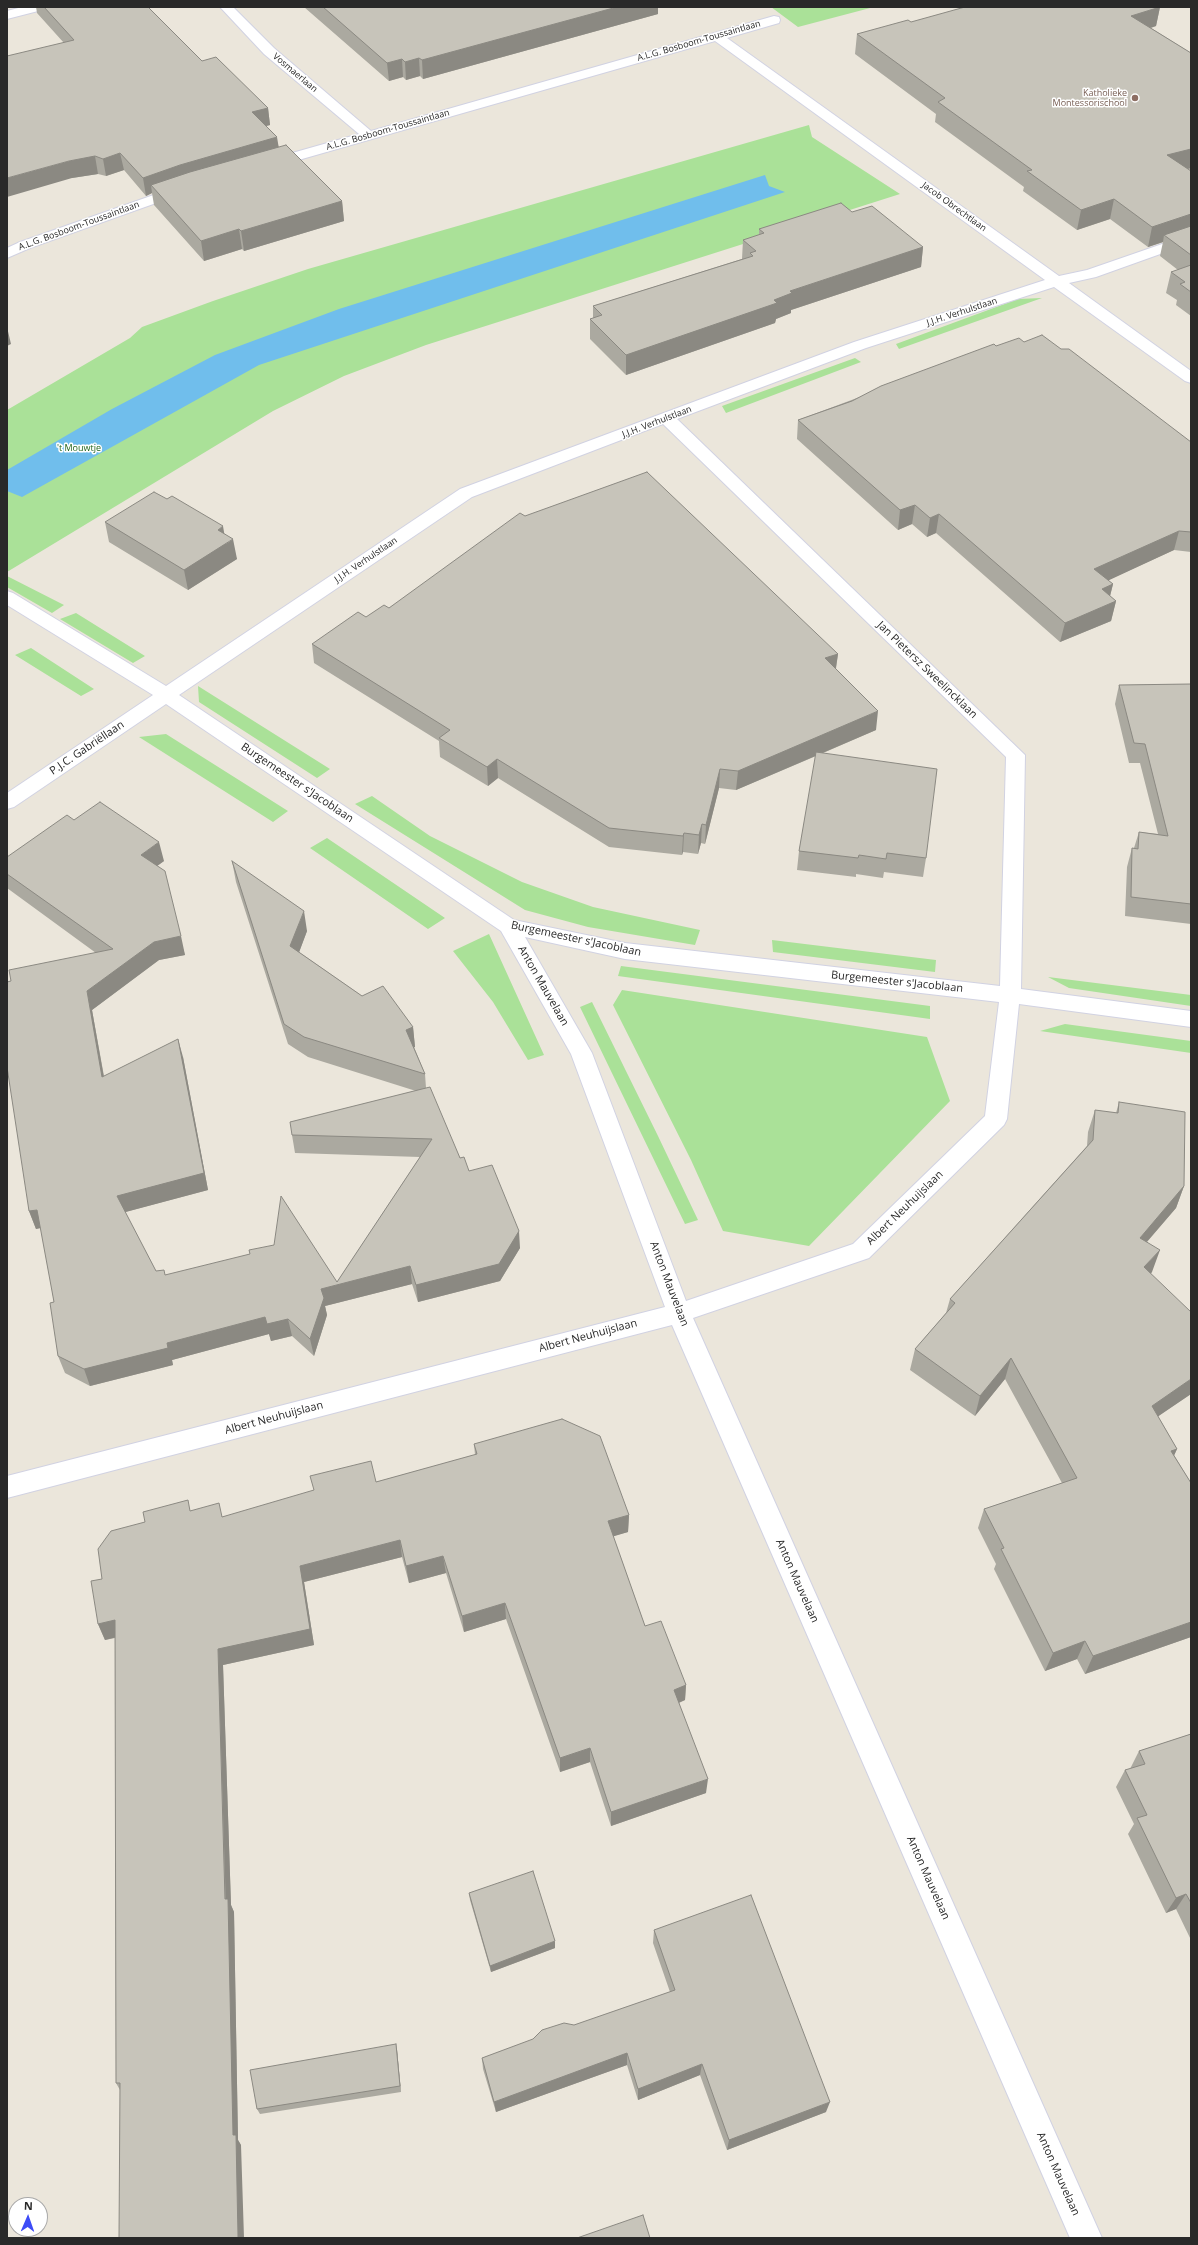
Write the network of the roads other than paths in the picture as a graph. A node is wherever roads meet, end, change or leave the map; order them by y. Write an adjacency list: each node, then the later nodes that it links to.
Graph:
1 (37, 7): 3 (street)
2 (226, 7): 6 (street, Vosmaerlaan)
3 (7, 15)
4 (774, 20): 5 (street, A.L.G. Bosboom-Toussaintlaan)
5 (716, 36): 6 (street, A.L.G. Bosboom-Toussaintlaan); 11 (street, Jacob Obrechtlaan)
6 (368, 135): 7 (street, A.L.G. Bosboom-Toussaintlaan)
7 (255, 167)
8 (195, 184): 10 (street, A.L.G. Bosboom-Toussaintlaan)
9 (1191, 238): 11 (street, J.J.H. Verhulstlaan)
10 (7, 254)
11 (1058, 281): 12 (street, Jacob Obrechtlaan); 13 (street, J.J.H. Verhulstlaan)
12 (1191, 378)
13 (666, 418): 15 (street, J.J.H. Verhulstlaan); 18 (street, Jan Pietersz Sweelincklaan)
14 (7, 597): 15 (street, Burgemeester s'Jacoblaan)
15 (166, 695): 16 (street, P.J.C. Gabriëllaan); 17 (street, Burgemeester s'Jacoblaan)
16 (7, 802)
17 (508, 926): 18 (street, Burgemeester s'Jacoblaan); 20 (street, Anton Mauvelaan)
18 (1010, 995): 19 (street, Burgemeester s'Jacoblaan); 20 (street, Albert Neuhuijslaan)
19 (1191, 1019)
20 (679, 1313): 21 (street, Albert Neuhuijslaan); 22 (street, Anton Mauvelaan)
21 (7, 1487)
22 (1086, 2238)

